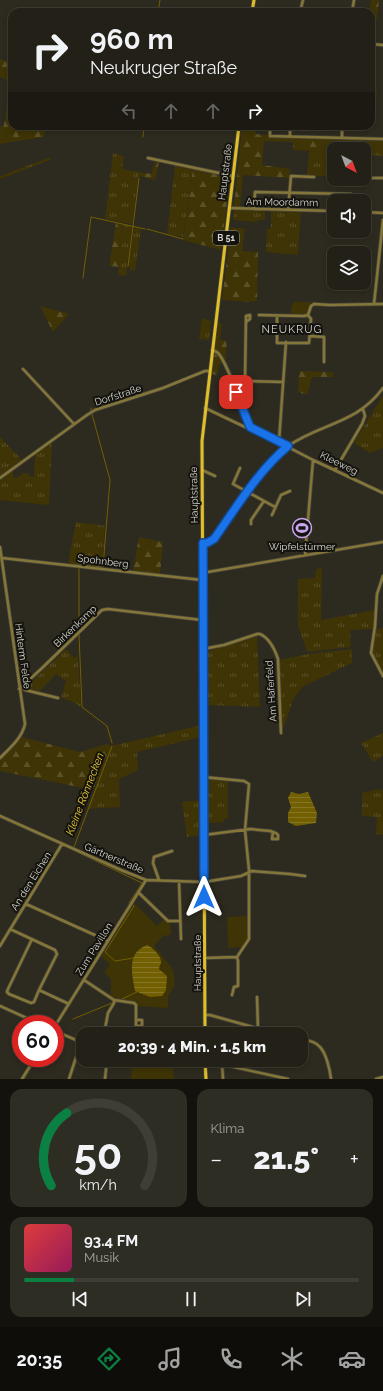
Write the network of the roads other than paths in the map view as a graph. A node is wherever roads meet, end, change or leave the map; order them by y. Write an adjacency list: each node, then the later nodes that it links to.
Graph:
1 (239, 130): 9 (main road, Hauptstraße / B 51)
2 (270, 130): 5 (street)
3 (290, 130): 5 (street)
4 (342, 130): 6 (street)
5 (290, 136): 6 (street)
6 (342, 138): 7 (street)
7 (383, 139)
8 (148, 158): 9 (street)
9 (233, 176): 15 (main road, Hauptstraße / B 51)
10 (314, 177): 13 (street)
11 (371, 178): 12 (street)
12 (383, 178)
13 (289, 193): 14 (street); 16 (street); 17 (street)
14 (351, 194)
15 (229, 208): 16 (street, Am Moordamm); 30 (main road, Hauptstraße / B 51)
16 (254, 209): 17 (street, Am Moordamm)
17 (288, 210): 18 (street, Am Moordamm)
18 (327, 211)
19 (371, 212): 20 (street)
20 (383, 213)
21 (383, 220): 22 (street)
22 (374, 304): 23 (street); 25 (street)
23 (383, 304)
24 (259, 315): 26 (street)
25 (308, 315): 26 (street); 28 (street)
26 (277, 316): 29 (street)
27 (246, 322): 34 (street)
28 (310, 336): 29 (street); 31 (street)
29 (286, 342): 34 (street)
30 (212, 350): 33 (main road, Hauptstraße / B 51); 39 (street)
31 (324, 362)
32 (23, 369): 38 (street)
33 (210, 371): 36 (main road, Hauptstraße / B 51); 38 (street, Dorfstraße)
34 (283, 382): 40 (street)
35 (383, 388): 37 (street)
36 (205, 408): 39 (street, Kleeweg); 44 (main road, Hauptstraße / B 51)
37 (363, 409): 41 (street); 45 (street)
38 (74, 424): 47 (street, Dorfstraße)
39 (250, 427): 40 (street, Kleeweg)
40 (279, 442): 41 (street, Kleeweg)
41 (288, 446): 42 (street, Kleeweg); 49 (street)
42 (313, 460): 45 (street, Kleeweg); 58 (street)
43 (240, 468): 49 (street)
44 (202, 470): 46 (street); 56 (main road, Hauptstraße / B 51)
45 (334, 470): 50 (street, Kleeweg)
46 (215, 476)
47 (0, 478)
48 (290, 491): 52 (street)
49 (248, 492): 51 (street); 56 (street)
50 (383, 493)
51 (264, 501): 52 (street); 54 (street)
52 (274, 507): 53 (street)
53 (272, 515)
54 (251, 524)
55 (383, 542): 58 (street)
56 (203, 543): 60 (main road, Hauptstraße / B 51)
57 (0, 547): 59 (street, Hinterm Felde)
58 (305, 555): 60 (street)
59 (2, 558): 62 (street, Spohnberg); 66 (street, Hinterm Felde)
60 (202, 573): 62 (main road, Hauptstraße / B 51)
61 (383, 576): 65 (street)
62 (202, 580): 63 (main road, Hauptstraße / B 51)
63 (202, 620): 64 (main road, Hauptstraße / B 51); 66 (street, Birkenkamp)
64 (203, 649): 68 (street, Am Haferfeld); 70 (main road, Hauptstraße / B 51)
65 (383, 676)
66 (21, 688): 67 (street); 69 (street, Hinterm Felde)
67 (58, 698)
68 (281, 733)
69 (0, 758)
70 (204, 777): 72 (street); 74 (main road, Hauptstraße / B 51)
71 (0, 816): 75 (street, Gärtnerstraße)
72 (245, 830): 73 (street); 74 (street); 77 (street)
73 (273, 832)
74 (204, 835): 82 (main road, Hauptstraße / B 51)
75 (62, 844): 79 (street, Gärtnerstraße); 84 (street, An den Eichen)
76 (172, 851): 80 (street)
77 (249, 871): 78 (street); 82 (street, Gärtnerstraße); 91 (street)
78 (305, 876)
79 (146, 880): 80 (street, Gärtnerstraße); 83 (street, Zum Pavillon)
80 (159, 880): 81 (street, Gärtnerstraße)
81 (179, 881): 82 (street, Gärtnerstraße); 85 (street)
82 (204, 882): 92 (main road, Hauptstraße / B 51)
83 (139, 892): 85 (street); 89 (street, Zum Pavillon)
84 (26, 904): 86 (street, An den Eichen); 89 (street)
85 (180, 921): 88 (street)
86 (10, 929): 87 (street); 90 (street, An den Eichen)
87 (32, 939): 94 (street); 94 (street)
88 (182, 939)
89 (108, 942): 93 (street, Zum Pavillon)
90 (0, 946)
91 (237, 957): 92 (street); 95 (street)
92 (205, 958): 102 (main road, Hauptstraße / B 51)
93 (84, 980): 97 (street); 98 (street, Zum Pavillon)
94 (39, 990): 98 (street)
95 (232, 995)
96 (257, 997): 107 (street)
97 (114, 1000): 103 (street); 104 (street)
98 (69, 1004): 101 (street, Zum Pavillon)
99 (0, 1006): 100 (street)
100 (20, 1015)
101 (62, 1015)
102 (205, 1015): 105 (main road, Hauptstraße / B 51); 106 (street)
103 (136, 1020)
104 (105, 1027)
105 (206, 1027)
106 (254, 1027)
107 (258, 1027)
108 (64, 1035): 109 (street)
109 (76, 1040)
110 (308, 1041): 124 (street)
111 (76, 1060): 119 (street)
112 (29, 1067): 118 (street)
113 (106, 1067): 120 (street)
114 (205, 1067): 121 (main road)
115 (222, 1067): 122 (street)
116 (235, 1067): 123 (street)
117 (383, 1077): 125 (street)
118 (22, 1079)
119 (69, 1079)
120 (105, 1079)
121 (206, 1079)
122 (223, 1079)
123 (288, 1079)
124 (331, 1079)
125 (376, 1079)

